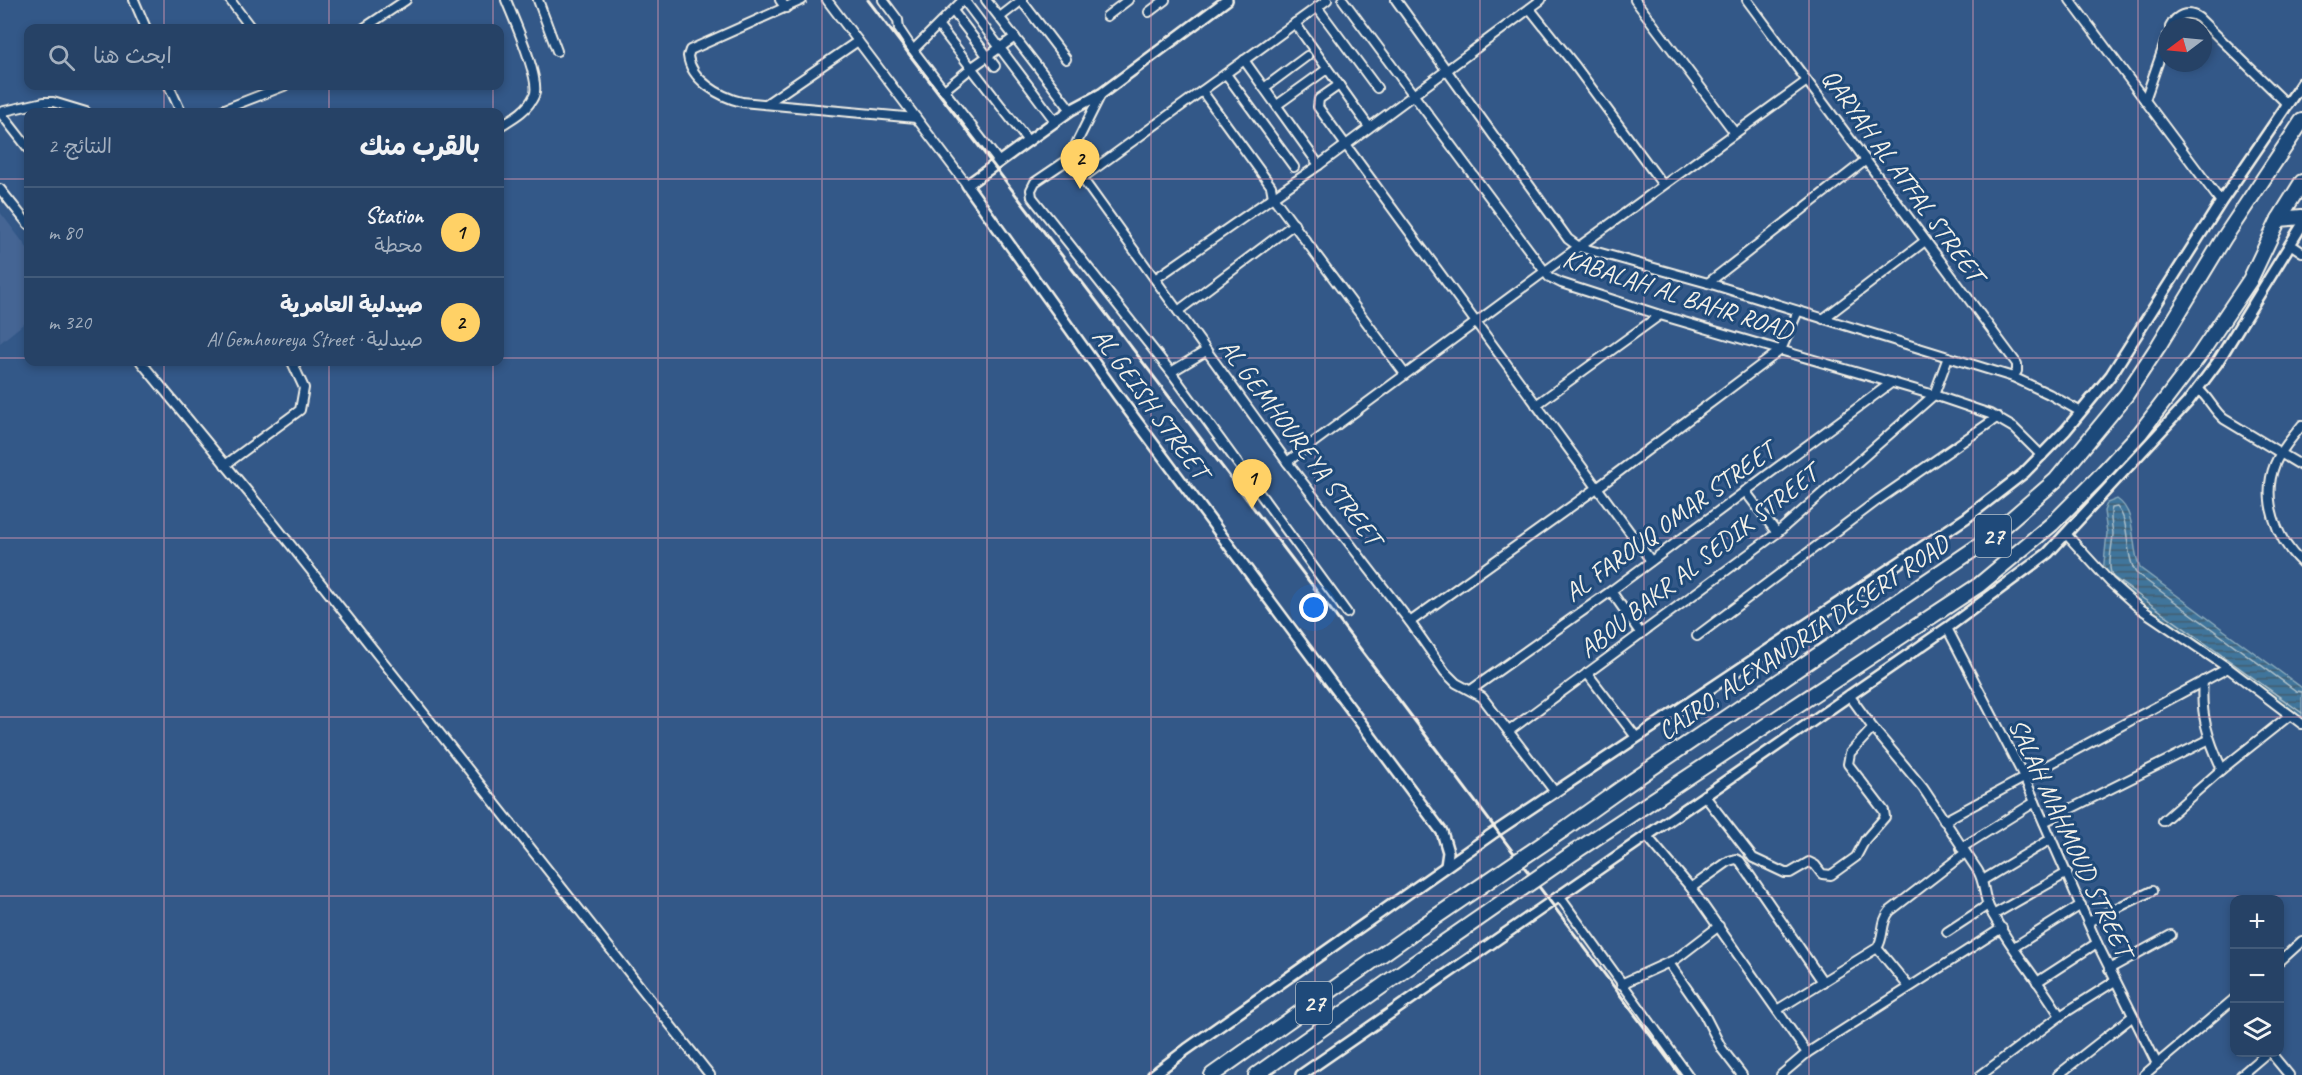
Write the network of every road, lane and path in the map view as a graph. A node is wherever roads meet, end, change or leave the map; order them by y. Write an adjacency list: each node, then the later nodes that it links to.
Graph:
1 (134, 0): 33 (street)
2 (230, 0): 34 (street)
3 (406, 0): 35 (street)
4 (506, 0): 76 (street)
5 (538, 0): 42 (street)
6 (780, 0): 24 (street)
7 (802, 0): 24 (street)
8 (827, 0): 39 (street, AL GEISH STREET)
9 (883, 0): 41 (street)
10 (963, 0): 26 (street); 40 (street)
11 (986, 0): 29 (street)
12 (1022, 0): 29 (street); 45 (street)
13 (1128, 0): 28 (street)
14 (1165, 0): 27 (street)
15 (1227, 0): 62 (street)
16 (1327, 0): 23 (street)
17 (1343, 0): 63 (street, KABALAH AL BAHR ROAD)
18 (1396, 0): 51 (street, KABALAH AL BAHR ROAD)
19 (1541, 0): 25 (street)
20 (1635, 0): 78 (street)
21 (1747, 0): 53 (street, QARYAH AL ATFAL STREET)
22 (2070, 0): 64 (street)
23 (1317, 7): 32 (street); 57 (street)
24 (786, 8): 65 (street)
25 (1530, 9): 51 (street); 90 (street)
26 (953, 11): 36 (street); 43 (street)
27 (1149, 12)
28 (1107, 16)
29 (1000, 17): 38 (street)
30 (2177, 18): 31 (street)
31 (2199, 18)
32 (1294, 23): 46 (street); 50 (street)
33 (144, 24)
34 (248, 24)
35 (370, 24)
36 (939, 26): 41 (street); 49 (street)
37 (2212, 31): 66 (street)
38 (1015, 37): 40 (street); 71 (street)
39 (858, 41): 65 (street); 73 (street, AL GEISH STREET)
40 (1000, 47): 43 (street); 74 (street)
41 (913, 50): 60 (street)
42 (556, 51)
43 (988, 56): 48 (street); 49 (street)
44 (1307, 56): 56 (street)
45 (1066, 59)
46 (1244, 60): 52 (street); 56 (street)
47 (2158, 63): 64 (street)
48 (995, 66)
49 (971, 68): 60 (street); 79 (street)
50 (1327, 69): 55 (street); 67 (street)
51 (1447, 70): 63 (street); 101 (street, KABALAH AL BAHR ROAD)
52 (1226, 74): 61 (street); 86 (street)
53 (1807, 81): 78 (street); 83 (street, QARYAH AL ATFAL STREET)
54 (2302, 83): 66 (street)
55 (1339, 86): 77 (street); 81 (street)
56 (1264, 88): 67 (street)
57 (1377, 88)
58 (171, 90): 69 (street)
59 (274, 90): 70 (street)
60 (943, 91): 84 (street)
61 (1202, 91): 87 (street); 92 (street)
62 (1101, 94): 71 (street); 82 (street)
63 (1413, 95): 77 (street); 103 (street, KABALAH AL BAHR ROAD)
64 (2145, 100): 93 (street)
65 (766, 104): 73 (street)
66 (2287, 104): 93 (street)
67 (1277, 105): 85 (street)
68 (73, 108): 72 (street)
69 (179, 108)
70 (227, 108)
71 (1071, 110): 74 (street)
72 (0, 112): 80 (street)
73 (916, 118): 89 (street, AL GEISH STREET)
74 (1055, 121): 79 (street)
75 (2302, 121): 201 (highway, CAIRO, ALEXANDRIA DESERT ROAD / 27, bridge)
76 (504, 124)
77 (1369, 128): 81 (street)
78 (1735, 133): 90 (street)
79 (1028, 141): 84 (street)
80 (24, 143)
81 (1345, 146): 85 (street); 110 (street)
82 (1072, 157): 87 (street, AL GEMHOUREYA STREET); 116 (street)
83 (1866, 160): 99 (street, QARYAH AL ATFAL STREET); 105 (street)
84 (999, 162): 89 (street)
85 (1319, 165): 92 (street)
86 (1294, 167)
87 (1082, 178): 104 (street, AL GEMHOUREYA STREET)
88 (2302, 182): 96 (highway, CAIRO, ALEXANDRIA DESERT ROAD / 27)
89 (967, 185): 165 (street, AL GEISH STREET)
90 (1663, 185): 101 (street)
91 (0, 189): 95 (street)
92 (1274, 197): 97 (street); 104 (street)
93 (2221, 202): 123 (street)
94 (2302, 217): 96 (highway)
95 (24, 219)
96 (2278, 219): 202 (highway, CAIRO, ALEXANDRIA DESERT ROAD / 27, bridge)
97 (1294, 224): 106 (street); 117 (street)
98 (2302, 225): 100 (street)
99 (1925, 241): 109 (street); 118 (street, QARYAH AL ATFAL STREET)
100 (2289, 244): 102 (street); 120 (street)
101 (1579, 247): 103 (street); 105 (street, KABALAH AL BAHR ROAD)
102 (2302, 252)
103 (1544, 272): 108 (street, KABALAH AL BAHR ROAD); 110 (street)
104 (1155, 279): 106 (street, AL GEMHOUREYA STREET)
105 (1708, 283): 107 (street, KABALAH AL BAHR ROAD)
106 (1178, 311): 112 (street, AL GEMHOUREYA STREET)
107 (1798, 311): 109 (street, KABALAH AL BAHR ROAD); 111 (street)
108 (1660, 315): 111 (street, KABALAH AL BAHR ROAD); 122 (street)
109 (1823, 319): 113 (street, KABALAH AL BAHR ROAD)
110 (1475, 322): 117 (street); 122 (street)
111 (1781, 350): 119 (street, KABALAH AL BAHR ROAD); 131 (street)
112 (1206, 351): 116 (street); 128 (street, AL GEMHOUREYA STREET)
113 (1948, 357): 118 (street, KABALAH AL BAHR ROAD); 121 (street)
114 (144, 366): 129 (street)
115 (294, 366): 129 (street)
116 (1171, 372): 138 (street)
117 (1405, 374): 128 (street)
118 (2013, 377): 123 (street, KABALAH AL BAHR ROAD)
119 (1891, 383): 121 (street, KABALAH AL BAHR ROAD); 132 (street, AL FAROUQ OMAR STREET)
120 (2198, 389): 126 (street); 134 (street)
121 (1934, 395): 124 (street, KABALAH AL BAHR ROAD); 133 (street, ABOU BAKR AL SEDIK STREET)
122 (1536, 405): 131 (street)
123 (2081, 412): 127 (street)
124 (1998, 417): 127 (street, KABALAH AL BAHR ROAD); 142 (street)
125 (2302, 424): 126 (street)
126 (2281, 452): 130 (street); 136 (street)
127 (2042, 456): 152 (street)
128 (1287, 462): 139 (street, AL GEMHOUREYA STREET)
129 (225, 465): 199 (street)
130 (2302, 465)
131 (1597, 488): 135 (street); 139 (street)
132 (1745, 491): 133 (street); 135 (street, AL FAROUQ OMAR STREET)
133 (1777, 533): 141 (street, ABOU BAKR AL SEDIK STREET)
134 (2066, 534): 140 (street); 143 (street)
135 (1651, 561): 137 (street, AL FAROUQ OMAR STREET)
136 (2302, 563)
137 (1611, 591): 141 (street); 146 (street, AL FAROUQ OMAR STREET)
138 (1347, 612)
139 (1410, 622): 146 (street, AL GEMHOUREYA STREET)
140 (1947, 628): 147 (street); 155 (street, SALAH MAHMOUD STREET)
141 (1641, 634): 144 (street, ABOU BAKR AL SEDIK STREET)
142 (1697, 636)
143 (2228, 668): 145 (street); 148 (street)
144 (1587, 674): 151 (street, ABOU BAKR AL SEDIK STREET); 152 (street)
145 (2203, 681): 153 (street); 155 (street)
146 (1470, 690): 151 (street, AL GEMHOUREYA STREET)
147 (1849, 695): 150 (street); 157 (street)
148 (2290, 715): 149 (street); 154 (street)
149 (2302, 724)
150 (1873, 728): 157 (street); 159 (street)
151 (1509, 731): 156 (street, AL GEMHOUREYA STREET)
152 (1636, 736): 156 (street)
153 (2208, 740): 154 (street); 161 (street)
154 (2222, 769): 160 (street)
155 (2024, 777): 158 (street, SALAH MAHMOUD STREET); 159 (street)
156 (1555, 792): 165 (street)
157 (1704, 795): 162 (street)
158 (2035, 802): 161 (street, SALAH MAHMOUD STREET); 164 (street)
159 (1944, 821): 164 (street)
160 (2163, 821)
161 (2044, 822): 163 (street, SALAH MAHMOUD STREET)
162 (1646, 835): 168 (street); 170 (street)
163 (2051, 839): 166 (street, SALAH MAHMOUD STREET); 167 (street)
164 (1963, 850): 167 (street); 182 (street)
165 (1446, 866): 200 (street)
166 (2067, 873): 172 (street, SALAH MAHMOUD STREET); 173 (street)
167 (1983, 880): 171 (street)
168 (1691, 888): 175 (street); 187 (street)
169 (2152, 891): 174 (street)
170 (1559, 896): 189 (street); 203 (street)
171 (1988, 905): 173 (street); 177 (street)
172 (2080, 905): 174 (street, SALAH MAHMOUD STREET); 181 (street)
173 (1994, 915): 176 (street)
174 (2088, 922): 180 (street, SALAH MAHMOUD STREET)
175 (1719, 926): 184 (street); 192 (street)
176 (2002, 928): 181 (street); 190 (street)
177 (1947, 932)
178 (2171, 935): 185 (street)
179 (2302, 941): 183 (street)
180 (2097, 943): 185 (street, SALAH MAHMOUD STREET); 188 (street)
181 (2014, 946): 188 (street)
182 (1876, 948): 187 (street); 190 (street)
183 (2284, 957)
184 (1669, 963): 189 (street); 205 (street)
185 (2109, 969): 186 (street, SALAH MAHMOUD STREET)
186 (2115, 981): 193 (street); 194 (street, SALAH MAHMOUD STREET)
187 (1822, 982): 192 (street)
188 (2037, 982): 193 (street)
189 (1621, 984): 204 (street)
190 (1909, 987): 195 (street)
191 (2230, 1006): 198 (street)
192 (1777, 1010): 195 (street)
193 (2060, 1016): 207 (street)
194 (2133, 1016): 198 (street, SALAH MAHMOUD STREET); 208 (street)
195 (1807, 1053): 206 (street)
196 (2264, 1057): 210 (street)
197 (2273, 1057): 211 (street)
198 (2157, 1064): 209 (street)
199 (710, 1075)
200 (1153, 1075)
201 (1212, 1075)
202 (1256, 1075)
203 (1301, 1075)
204 (1688, 1075)
205 (1742, 1075)
206 (1781, 1075)
207 (1980, 1075)
208 (2058, 1075)
209 (2144, 1075)
210 (2241, 1075)
211 (2289, 1075)

